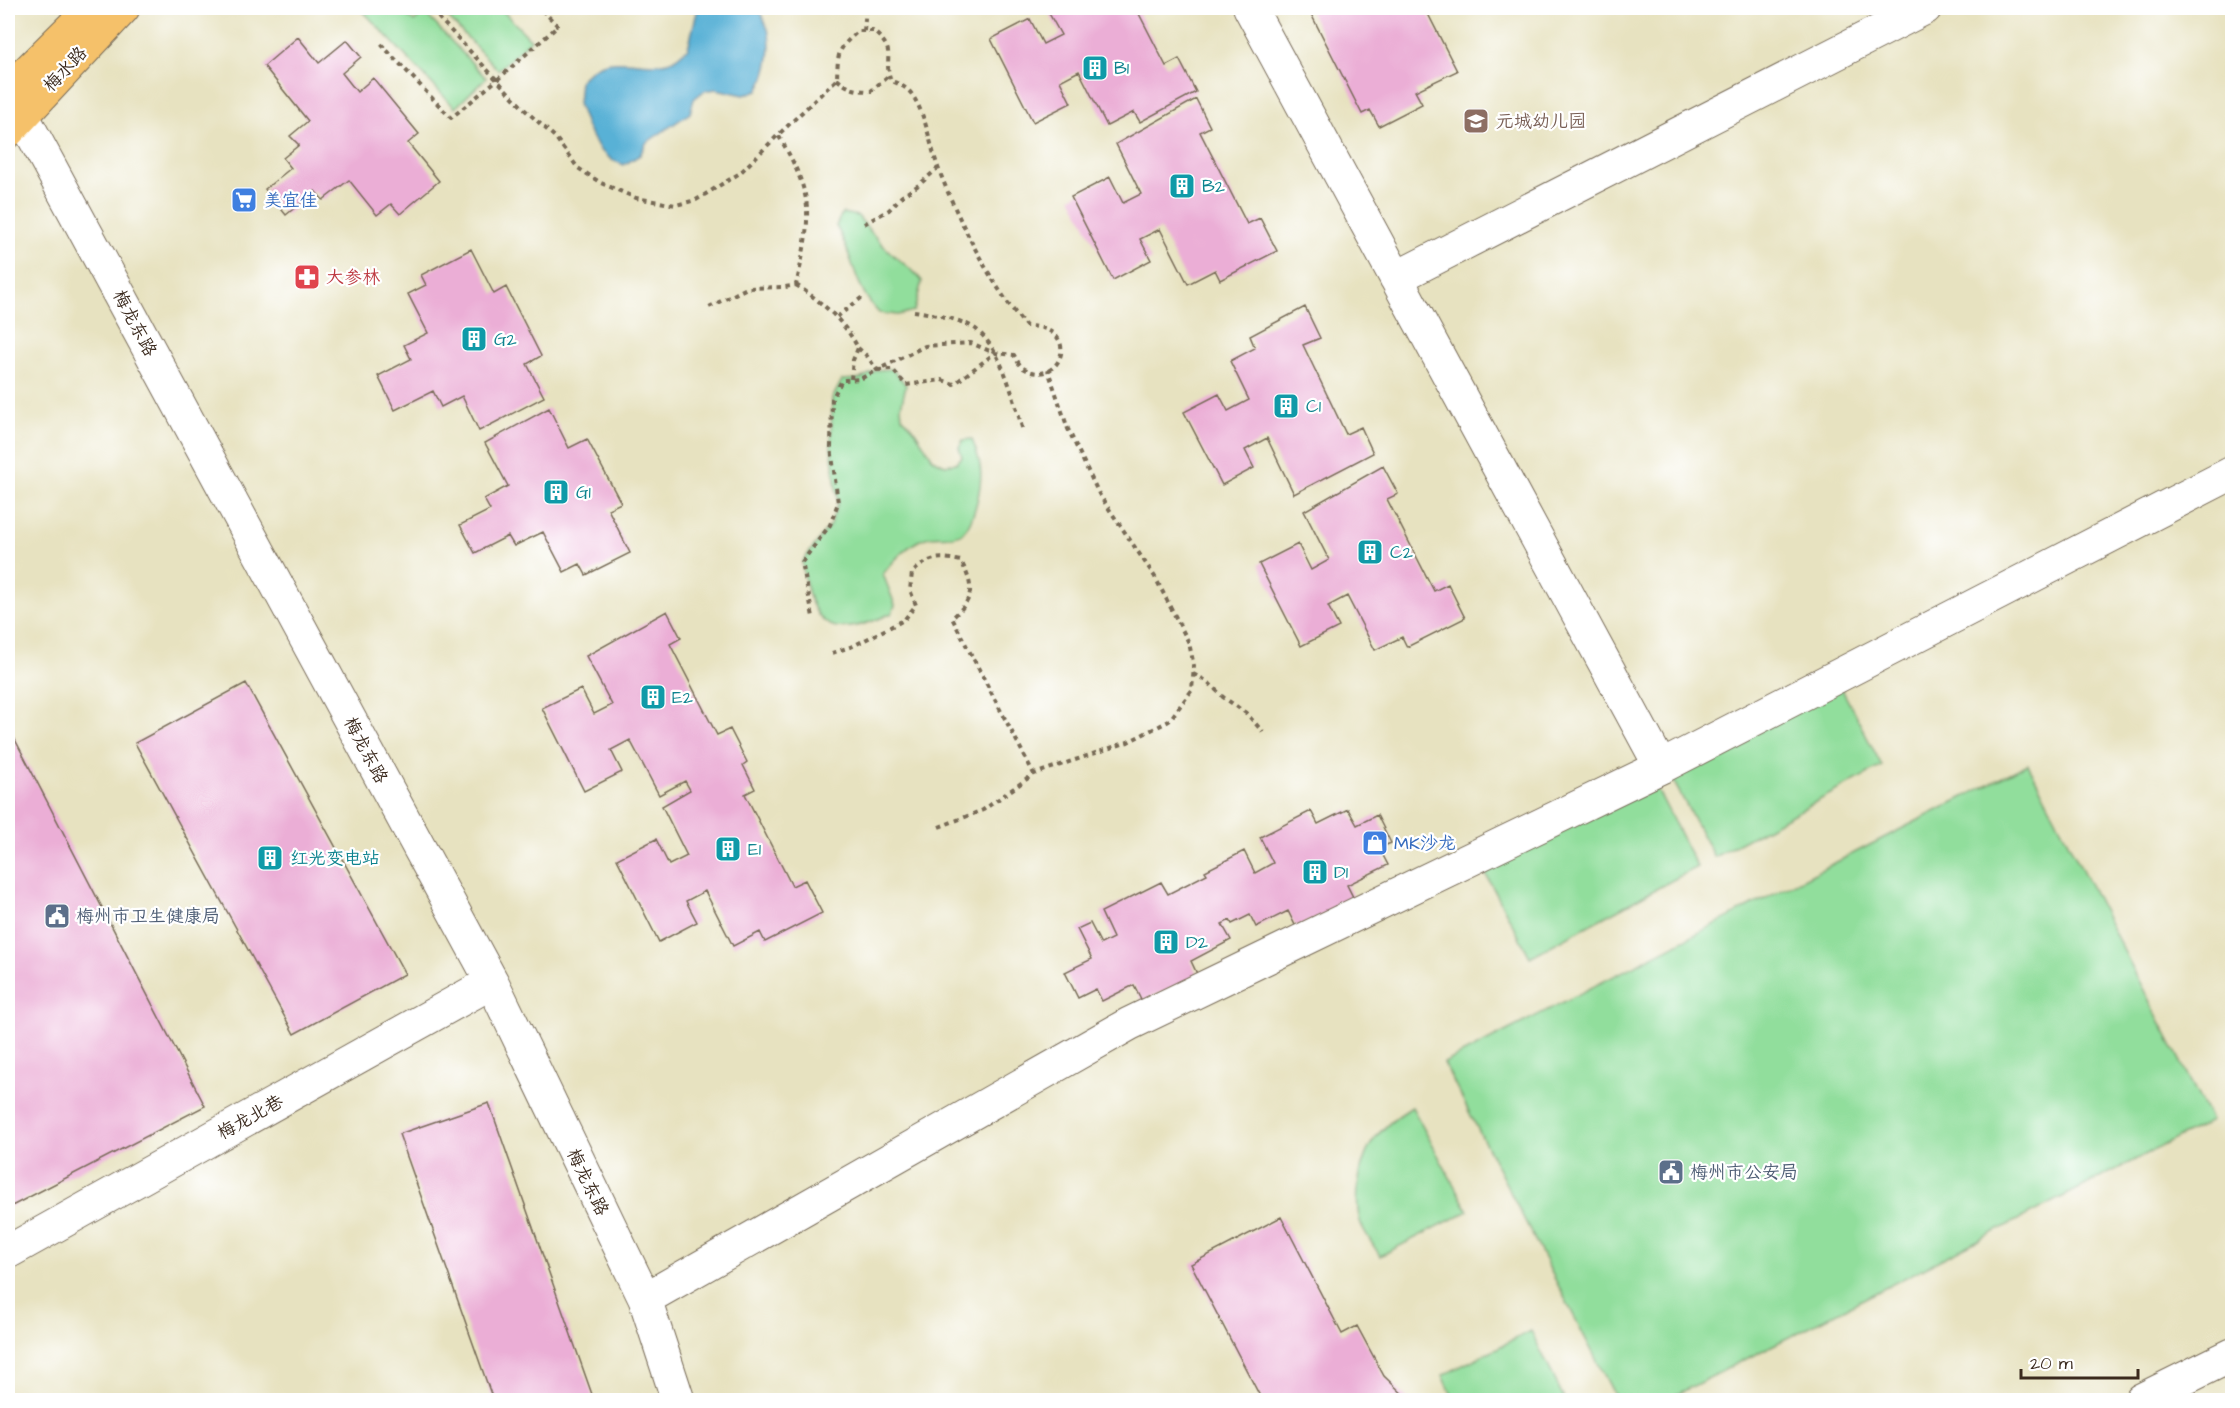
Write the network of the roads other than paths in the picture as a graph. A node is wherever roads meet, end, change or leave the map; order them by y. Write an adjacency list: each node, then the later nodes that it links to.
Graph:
1 (92, 8): 5 (main road, 梅水路)
2 (123, 8): 5 (main road, 梅水路)
3 (1250, 8): 6 (street)
4 (1925, 8): 6 (street)
5 (12, 112): 9 (street, 梅龙东路)
6 (1396, 278): 8 (street)
7 (2232, 473): 8 (street)
8 (1661, 767): 11 (street)
9 (492, 982): 10 (street, 梅龙北巷); 11 (street, 梅龙东路)
10 (8, 1252)
11 (645, 1299): 13 (street, 梅龙东路)
12 (2232, 1355): 14 (street)
13 (678, 1401)
14 (2141, 1401)

